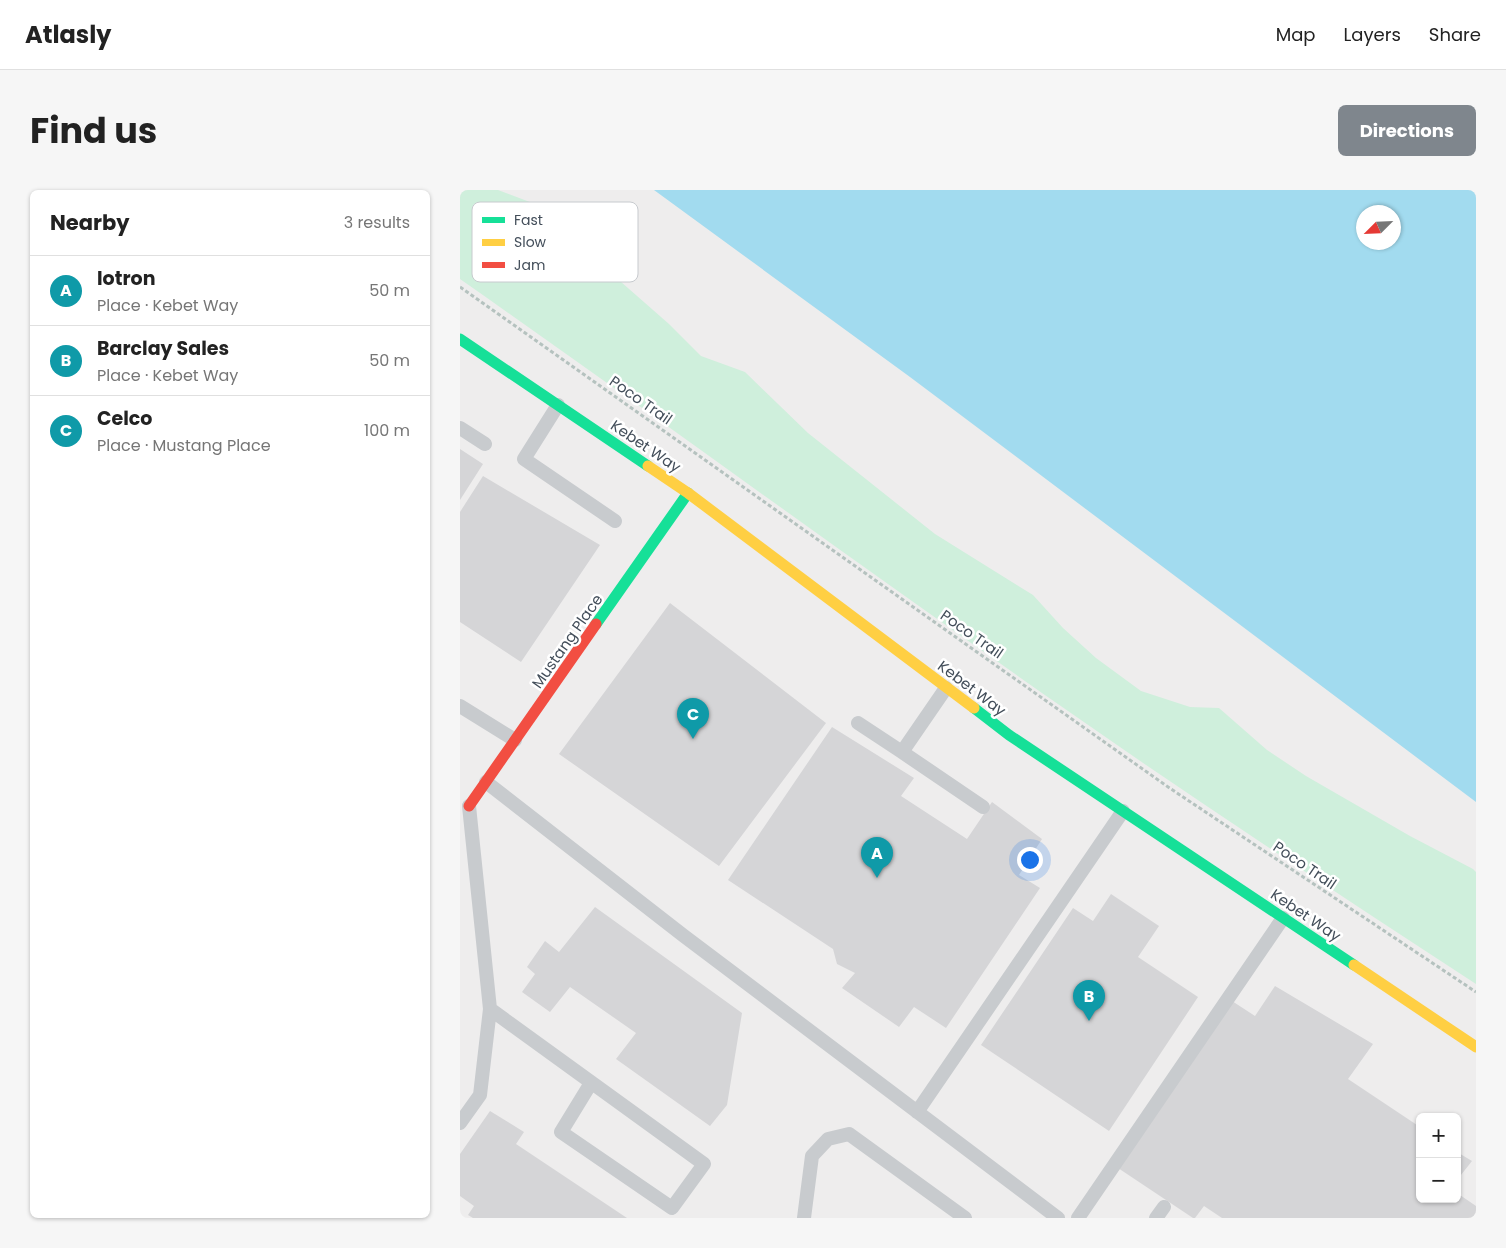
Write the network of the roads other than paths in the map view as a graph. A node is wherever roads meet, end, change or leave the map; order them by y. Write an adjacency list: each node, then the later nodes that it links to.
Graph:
1 (460, 339): 2 (street, Kebet Way)
2 (558, 405): 5 (street, Kebet Way); 6 (lane)
3 (460, 428): 4 (lane)
4 (485, 444)
5 (688, 493): 7 (street, Kebet Way); 10 (street, Mustang Place)
6 (615, 521)
7 (946, 688): 11 (lane); 15 (street, Kebet Way)
8 (460, 706): 10 (lane)
9 (858, 722): 11 (lane)
10 (515, 740): 12 (street, Mustang Place)
11 (902, 752): 14 (lane)
12 (486, 782): 13 (street, Mustang Place); 20 (lane)
13 (469, 806): 17 (lane)
14 (983, 807)
15 (1123, 811): 16 (street, Kebet Way); 20 (lane)
16 (1283, 918): 18 (street, Kebet Way); 25 (lane)
17 (490, 1009): 19 (lane); 21 (lane)
18 (1476, 1047)
19 (591, 1084): 19 (lane)
20 (917, 1112): 24 (lane)
21 (460, 1123)
22 (804, 1218): 23 (lane)
23 (965, 1218)
24 (1058, 1218)
25 (1078, 1218)

